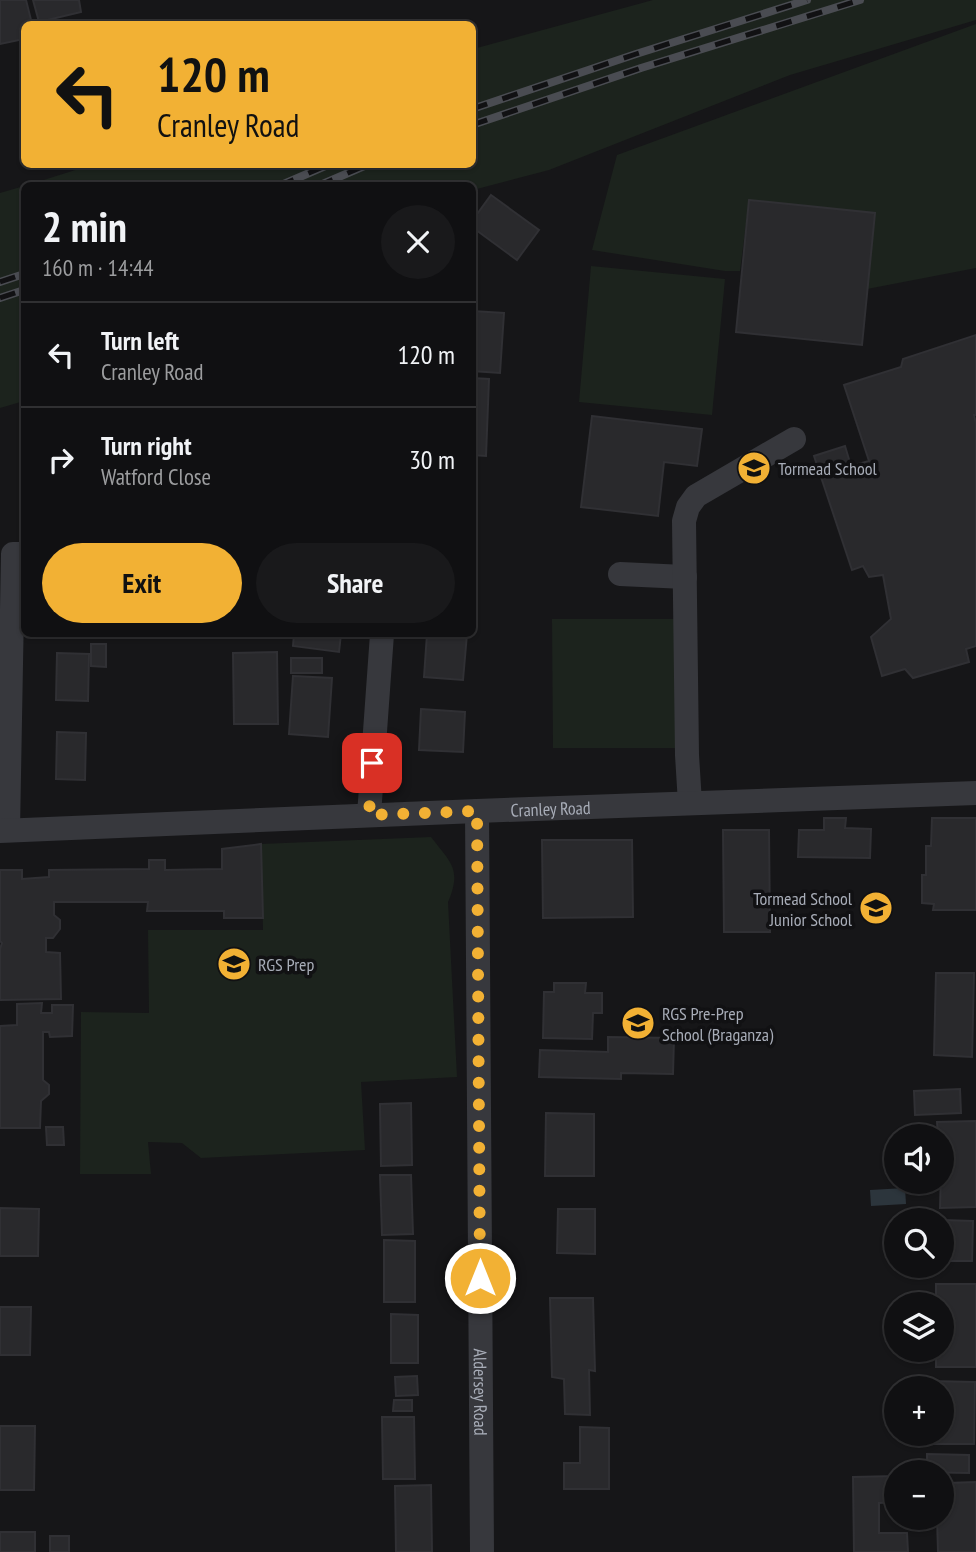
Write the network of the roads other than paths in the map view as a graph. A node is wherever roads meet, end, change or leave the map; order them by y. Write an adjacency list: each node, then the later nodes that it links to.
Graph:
1 (794, 439): 4 (street)
2 (21, 554): 10 (street)
3 (620, 575): 4 (street)
4 (685, 577): 7 (street)
5 (382, 637): 9 (street)
6 (976, 793): 7 (street, Cranley Road)
7 (690, 803): 8 (street, Cranley Road)
8 (477, 811): 9 (street, Cranley Road); 11 (street, Aldersey Road)
9 (369, 815): 10 (street, Cranley Road)
10 (4, 831)
11 (482, 1552)

